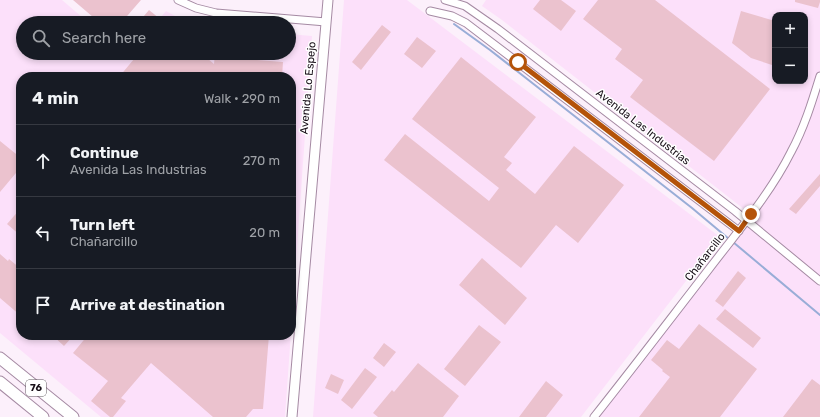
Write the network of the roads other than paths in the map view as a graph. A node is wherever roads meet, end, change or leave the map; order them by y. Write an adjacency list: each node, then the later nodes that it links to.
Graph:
1 (178, 0): 6 (street)
2 (328, 0): 8 (main road, Avenida Lo Espejo)
3 (447, 0): 5 (street); 9 (street, Avenida Las Industrias)
4 (430, 11): 5 (street)
5 (445, 14): 10 (street)
6 (253, 16)
7 (296, 20): 8 (street)
8 (326, 22): 19 (main road, Avenida Lo Espejo)
9 (526, 51): 10 (street); 12 (street, Avenida Las Industrias)
10 (518, 62): 13 (street)
11 (820, 76): 12 (street, Chañarcillo)
12 (746, 221): 13 (street, Chañarcillo); 14 (street, Avenida Las Industrias)
13 (739, 231): 20 (street, Chañarcillo)
14 (820, 281)
15 (0, 358): 18 (main road, 76)
16 (0, 382): 17 (main road, 76)
17 (43, 417)
18 (72, 417)
19 (292, 417)
20 (594, 417)

